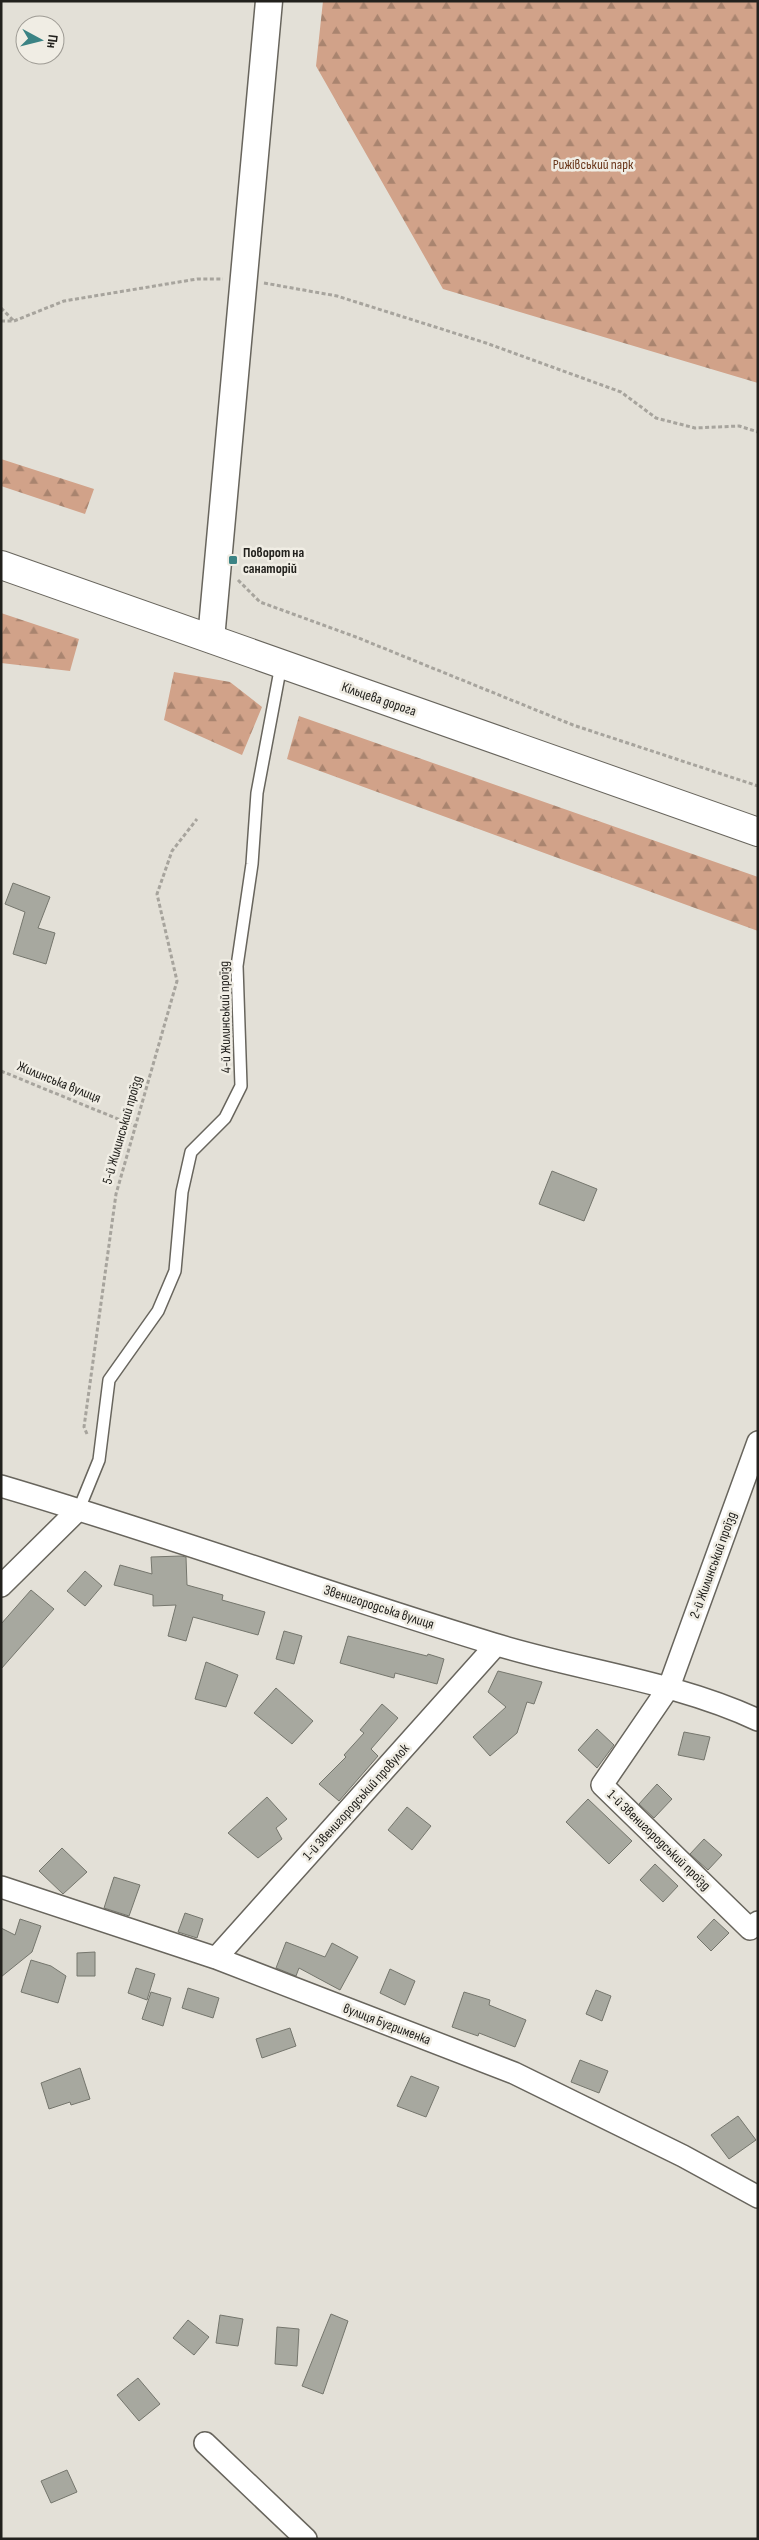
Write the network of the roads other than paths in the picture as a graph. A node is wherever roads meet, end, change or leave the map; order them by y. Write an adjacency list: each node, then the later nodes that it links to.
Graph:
1 (269, 1): 3 (street)
2 (1, 564): 3 (highway, Кільцева дорога)
3 (211, 639): 4 (highway, Кільцева дорога)
4 (281, 665): 5 (highway, Кільцева дорога); 8 (lane, 4-й Жилинський проїзд)
5 (758, 832)
6 (758, 1442): 11 (street, 2-й Жилинський проїзд)
7 (1, 1486): 8 (street, Звенигородська вулиця)
8 (79, 1510): 9 (street); 10 (street, Звенигородська вулиця)
9 (1, 1586)
10 (496, 1645): 11 (street, Звенигородська вулиця); 15 (street, 1-й Звенигородський провулок)
11 (669, 1687): 12 (street, Звенигородська вулиця); 14 (street, 1-й Звенигородський проїзд)
12 (758, 1720)
13 (1, 1887): 15 (street, вулиця Бугрименка)
14 (758, 1922)
15 (216, 1958): 16 (street, вулиця Бугрименка)
16 (758, 2198)
17 (205, 2443): 18 (street)
18 (306, 2539)

